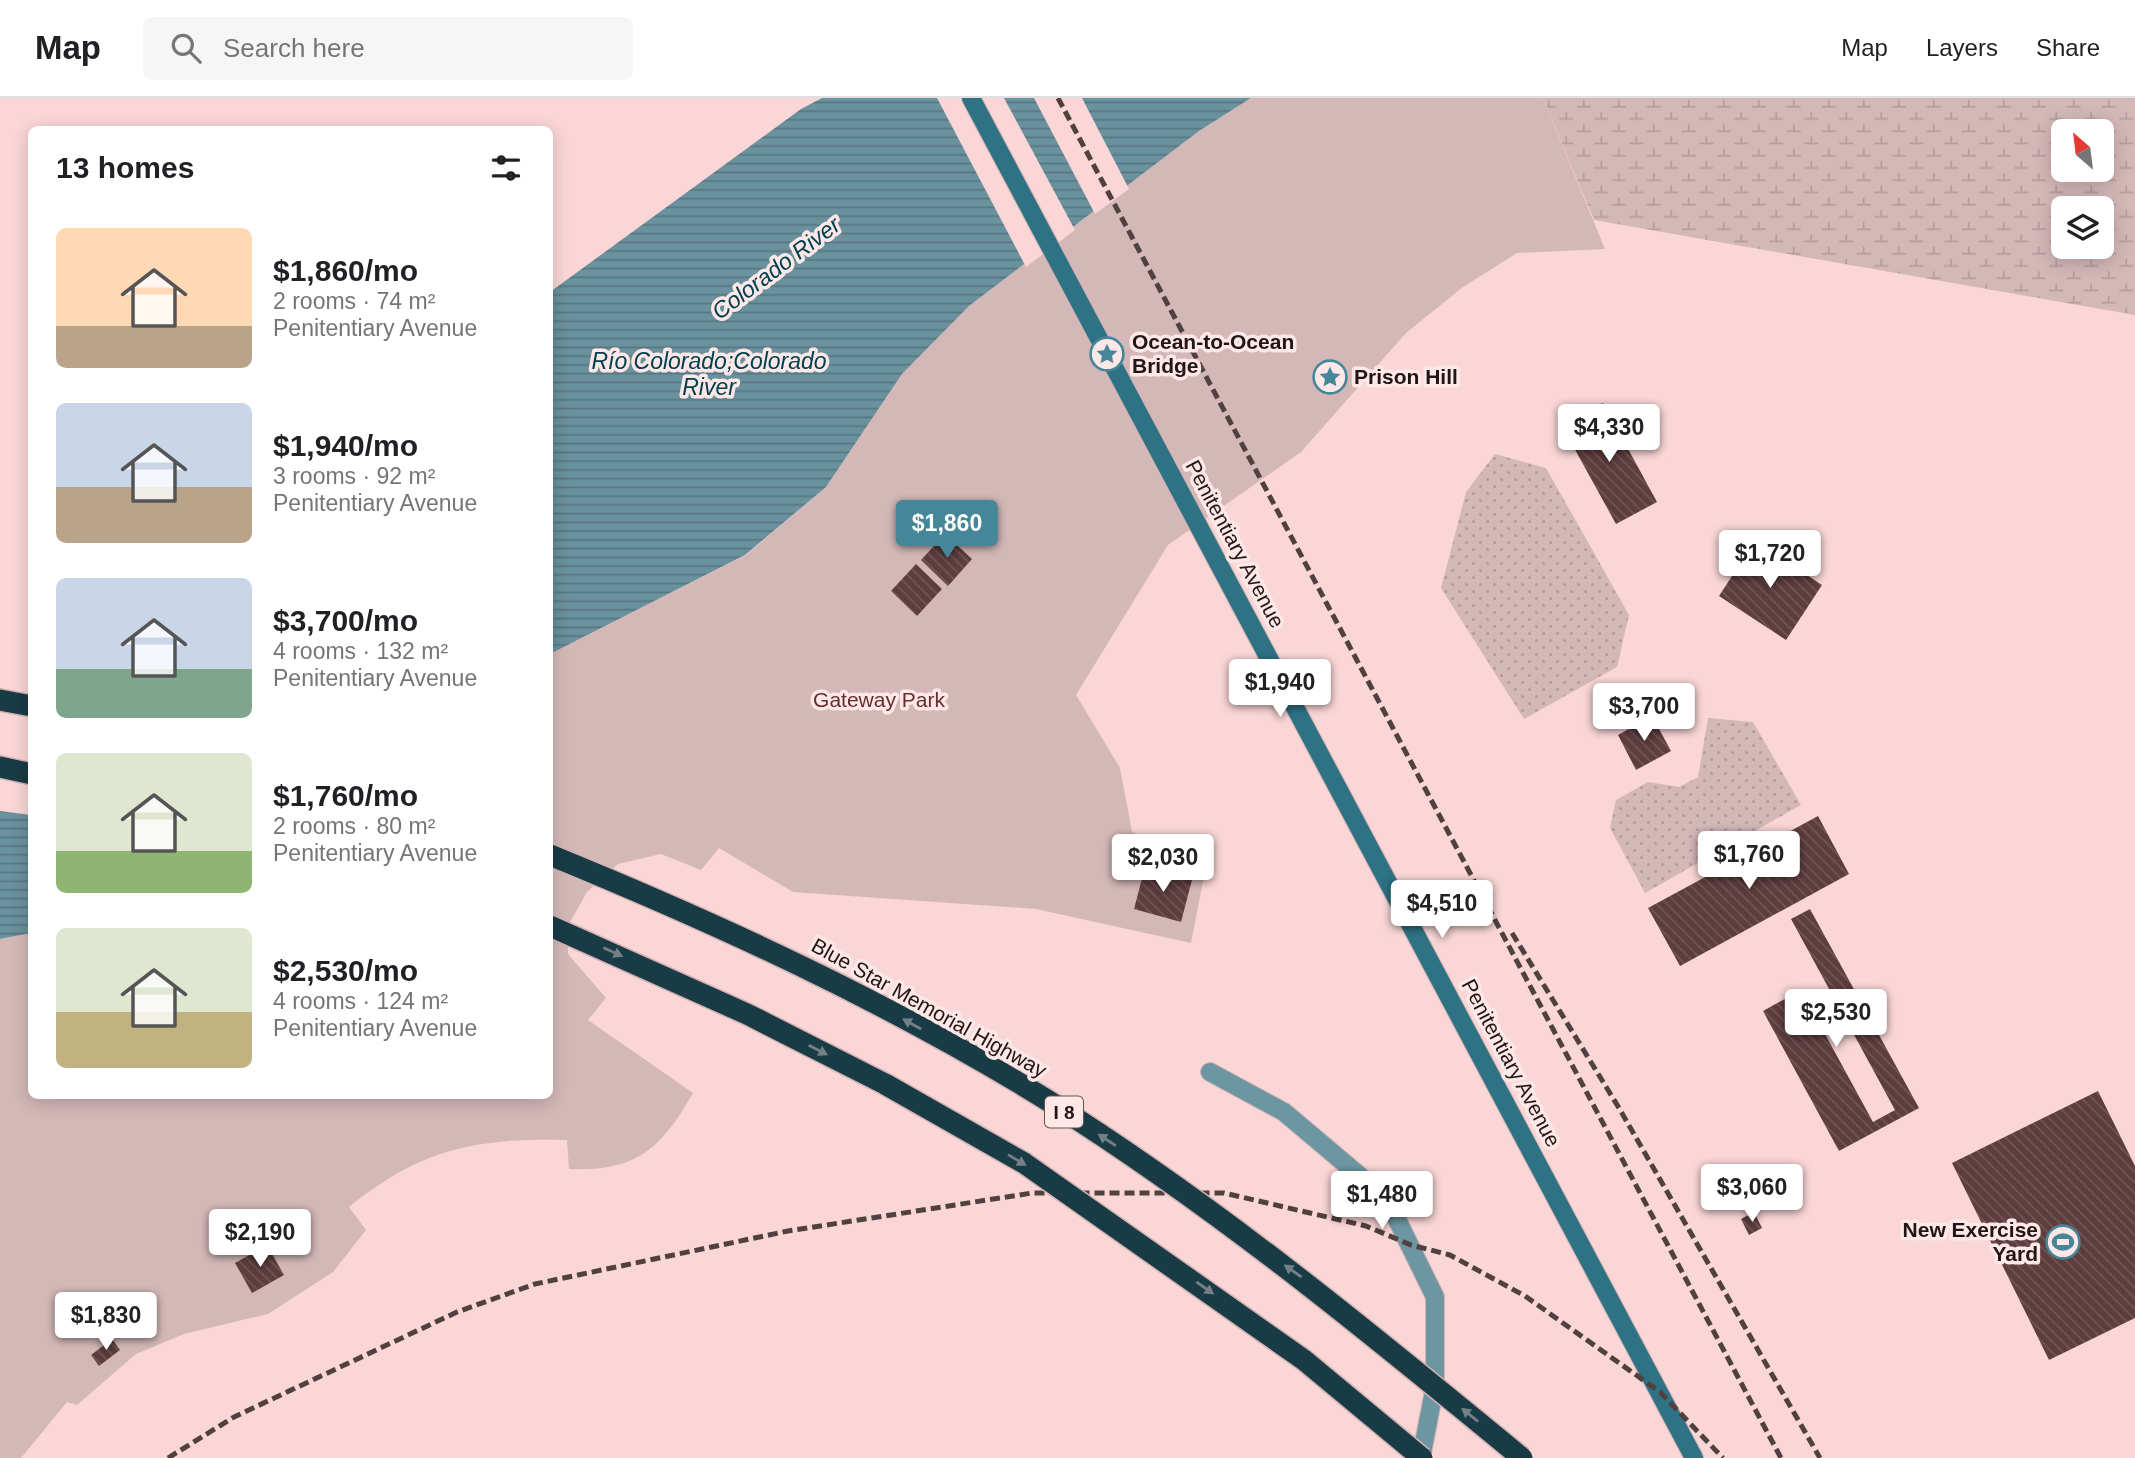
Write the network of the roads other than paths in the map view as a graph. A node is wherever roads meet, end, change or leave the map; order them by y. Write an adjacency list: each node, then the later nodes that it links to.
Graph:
1 (971, 98): 11 (street, Penitentiary Avenue)
2 (0, 700): 3 (highway)
3 (28, 705)
4 (0, 767): 5 (highway)
5 (28, 773)
6 (553, 856): 10 (highway, Blue Star Memorial Highway / I 8, one-way to 6, bridge)
7 (553, 927): 9 (highway, one-way to 9, bridge)
8 (1210, 1072): 9 (street)
9 (1421, 1458)
10 (1522, 1458)
11 (1694, 1458)

